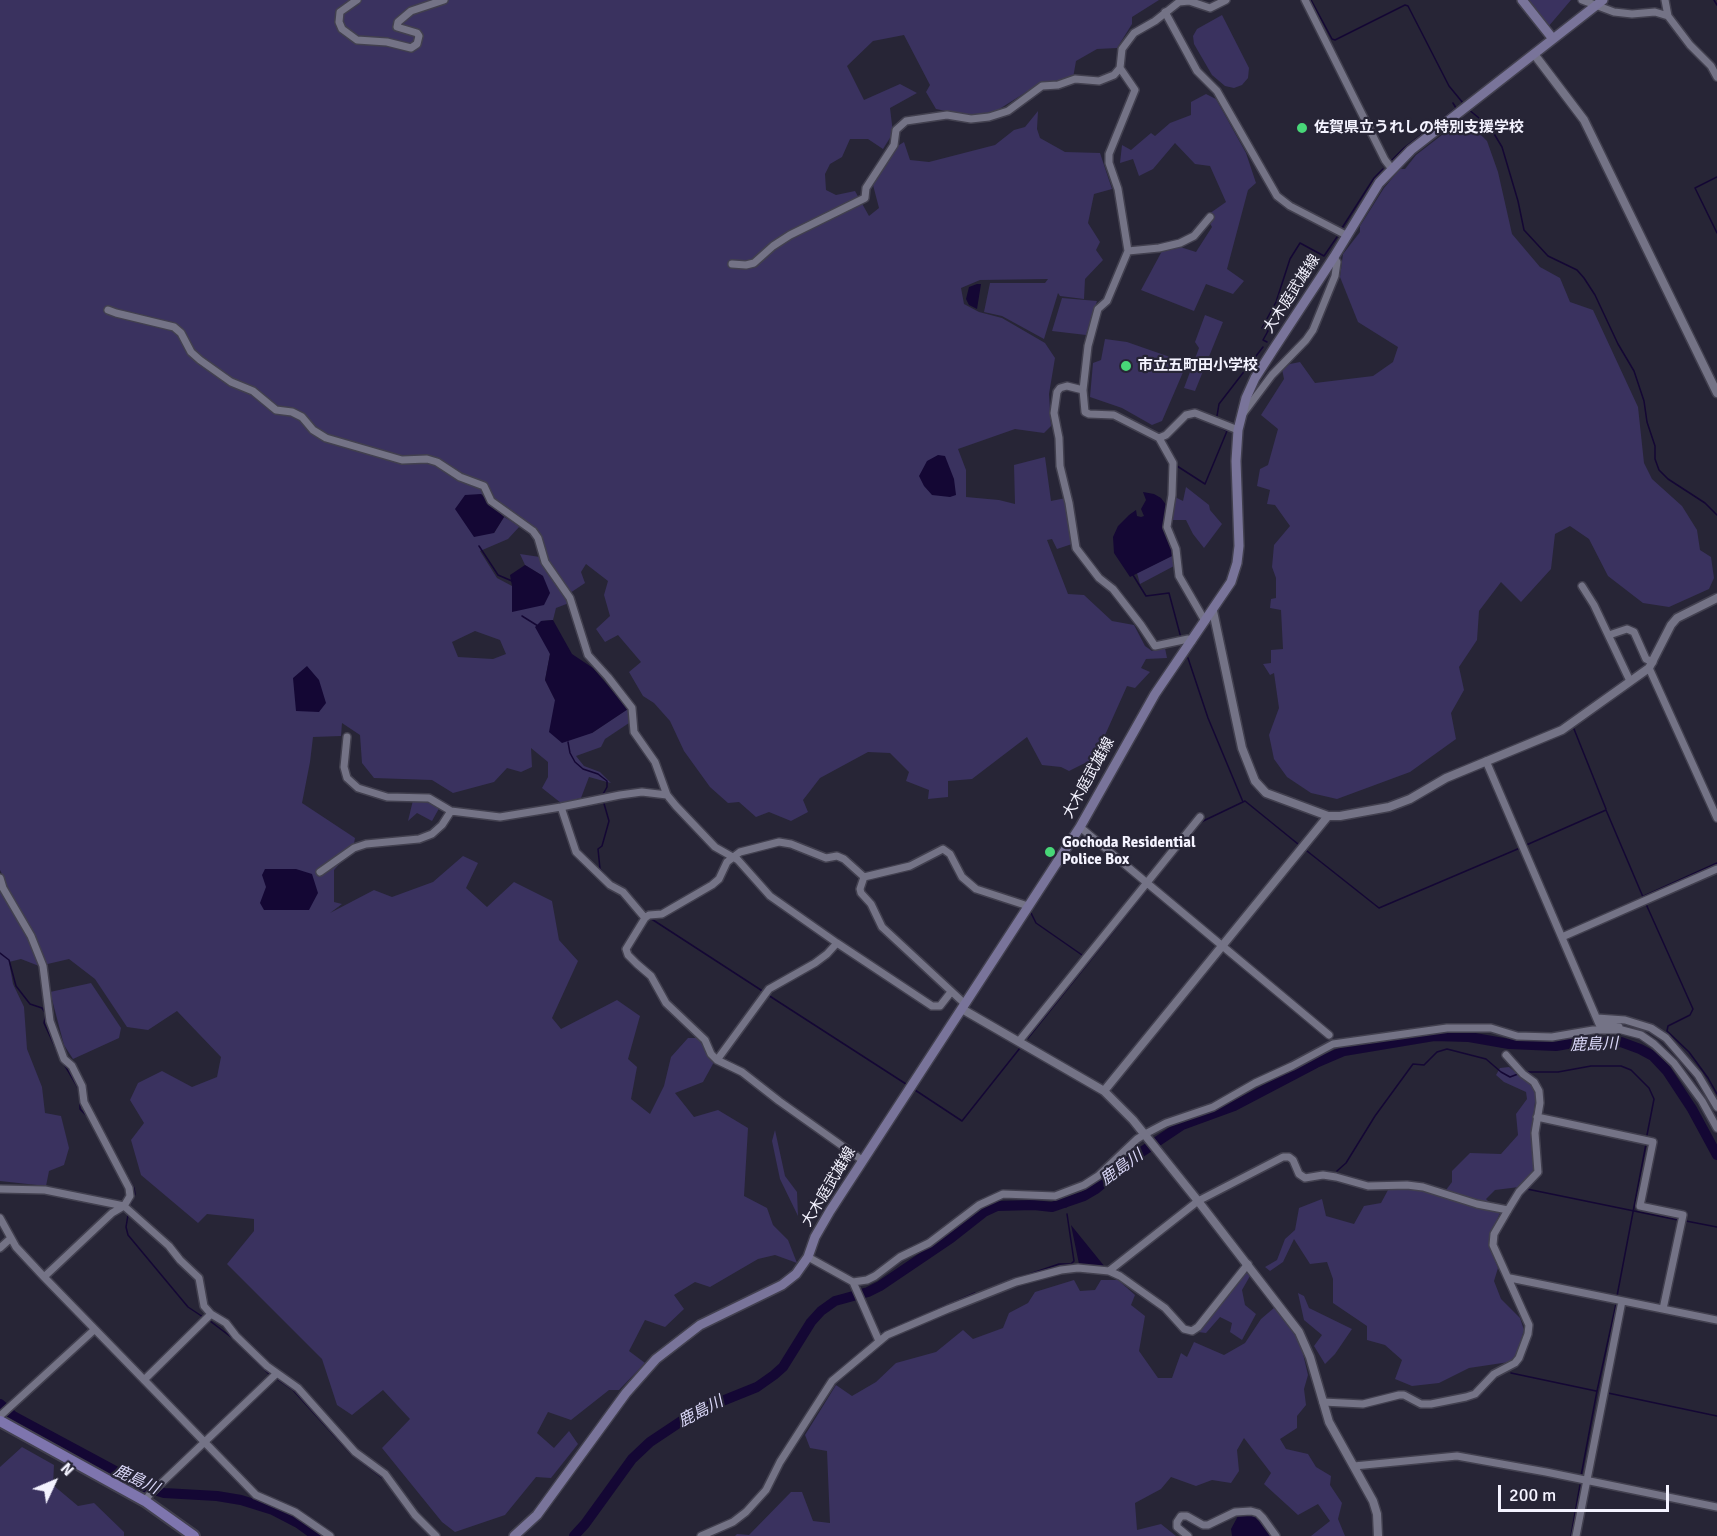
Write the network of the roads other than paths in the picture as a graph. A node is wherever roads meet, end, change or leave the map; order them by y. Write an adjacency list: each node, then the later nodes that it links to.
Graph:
1 (357, 0): 2 (street)
2 (444, 0)
3 (1226, 0): 9 (street)
4 (1305, 0): 15 (street)
5 (1522, 0): 11 (main road)
6 (1582, 0): 8 (street)
7 (1665, 0): 10 (street)
8 (1600, 2): 10 (street); 11 (main road, 大木庭武雄線)
9 (1165, 12): 13 (street); 17 (street)
10 (1668, 16): 14 (street)
11 (1553, 39): 12 (main road, 大木庭武雄線)
12 (1534, 54): 15 (main road, 大木庭武雄線); 23 (street)
13 (1120, 68): 18 (street); 20 (street)
14 (1717, 77)
15 (1392, 169): 17 (main road, 大木庭武雄線)
16 (1210, 217): 18 (street)
17 (1346, 235): 19 (main road, 大木庭武雄線)
18 (1128, 250): 22 (street)
19 (1334, 257): 24 (main road, 大木庭武雄線); 24 (street)
20 (732, 264)
21 (108, 310): 37 (street)
22 (1083, 390): 26 (street); 32 (street)
23 (1717, 393)
24 (1241, 417): 25 (main road, 大木庭武雄線)
25 (1238, 430): 26 (street); 29 (main road, 大木庭武雄線)
26 (1159, 438): 30 (street)
27 (1582, 586): 31 (street)
28 (1717, 598): 33 (street)
29 (1213, 611): 30 (main road, 大木庭武雄線); 41 (street)
30 (1205, 621): 32 (main road, 大木庭武雄線)
31 (1608, 635): 33 (street); 34 (street)
32 (1192, 641): 43 (main road, 大木庭武雄線)
33 (1651, 665): 34 (street); 42 (street)
34 (1630, 681): 36 (street)
35 (347, 737): 39 (street)
36 (1486, 762): 41 (street); 52 (street)
37 (667, 795): 38 (street); 44 (street)
38 (561, 807): 39 (street); 51 (street)
39 (451, 811): 46 (street)
40 (1200, 816): 49 (street)
41 (1328, 816): 54 (street)
42 (1717, 818)
43 (1080, 827): 49 (street); 50 (main road, 大木庭武雄線)
44 (733, 856): 47 (street); 51 (street); 53 (street)
45 (1717, 869): 52 (street)
46 (320, 872)
47 (864, 877): 50 (street); 55 (street)
48 (0, 878): 71 (street)
49 (1146, 883): 54 (street); 60 (street)
50 (1028, 906): 56 (main road, 大木庭武雄線)
51 (645, 918): 62 (street)
52 (1562, 937): 57 (street)
53 (837, 943): 55 (street); 62 (street)
54 (1222, 946): 59 (street); 63 (street)
55 (951, 992): 56 (street)
56 (964, 1006): 60 (street); 68 (main road, 大木庭武雄線)
57 (1597, 1018): 58 (street); 64 (street)
58 (1622, 1030): 66 (street); 67 (street)
59 (1329, 1035)
60 (1019, 1041): 63 (street)
61 (1506, 1054): 65 (street)
62 (717, 1060): 68 (street)
63 (1104, 1091): 67 (street)
64 (1717, 1107)
65 (1537, 1117): 72 (street); 83 (street)
66 (1717, 1128)
67 (1145, 1134): 70 (street); 81 (street)
68 (862, 1160): 76 (main road, 大木庭武雄線)
69 (0, 1189): 71 (street)
70 (1198, 1201): 72 (street); 77 (street); 78 (street)
71 (124, 1206): 79 (street); 84 (street)
72 (1508, 1209): 80 (street)
73 (0, 1218): 74 (street)
74 (10, 1238): 75 (street); 79 (street)
75 (0, 1248)
76 (808, 1257): 81 (street); 100 (main road, 大木庭武雄線)
77 (1248, 1264): 78 (street); 90 (street)
78 (1109, 1271): 87 (street)
79 (44, 1277): 86 (street)
80 (1510, 1278): 82 (street); 90 (street)
81 (854, 1283): 87 (street)
82 (1622, 1301): 83 (street); 94 (street)
83 (1664, 1309): 85 (street)
84 (211, 1314): 88 (street); 89 (street)
85 (1717, 1320)
86 (94, 1329): 89 (street); 91 (street)
87 (879, 1341): 101 (street)
88 (276, 1374): 92 (street); 99 (street)
89 (144, 1380): 92 (street)
90 (1323, 1402): 93 (street)
91 (0, 1418): 95 (main road)
92 (204, 1443): 95 (street); 98 (street)
93 (1354, 1466): 94 (street); 104 (street)
94 (1587, 1481): 96 (street); 105 (street)
95 (148, 1498): 97 (main road)
96 (1717, 1507)
97 (194, 1536)
98 (330, 1536)
99 (436, 1536)
100 (514, 1536)
101 (701, 1536)
102 (1188, 1536): 103 (street)
103 (1276, 1536)
104 (1378, 1536)
105 (1576, 1536)

